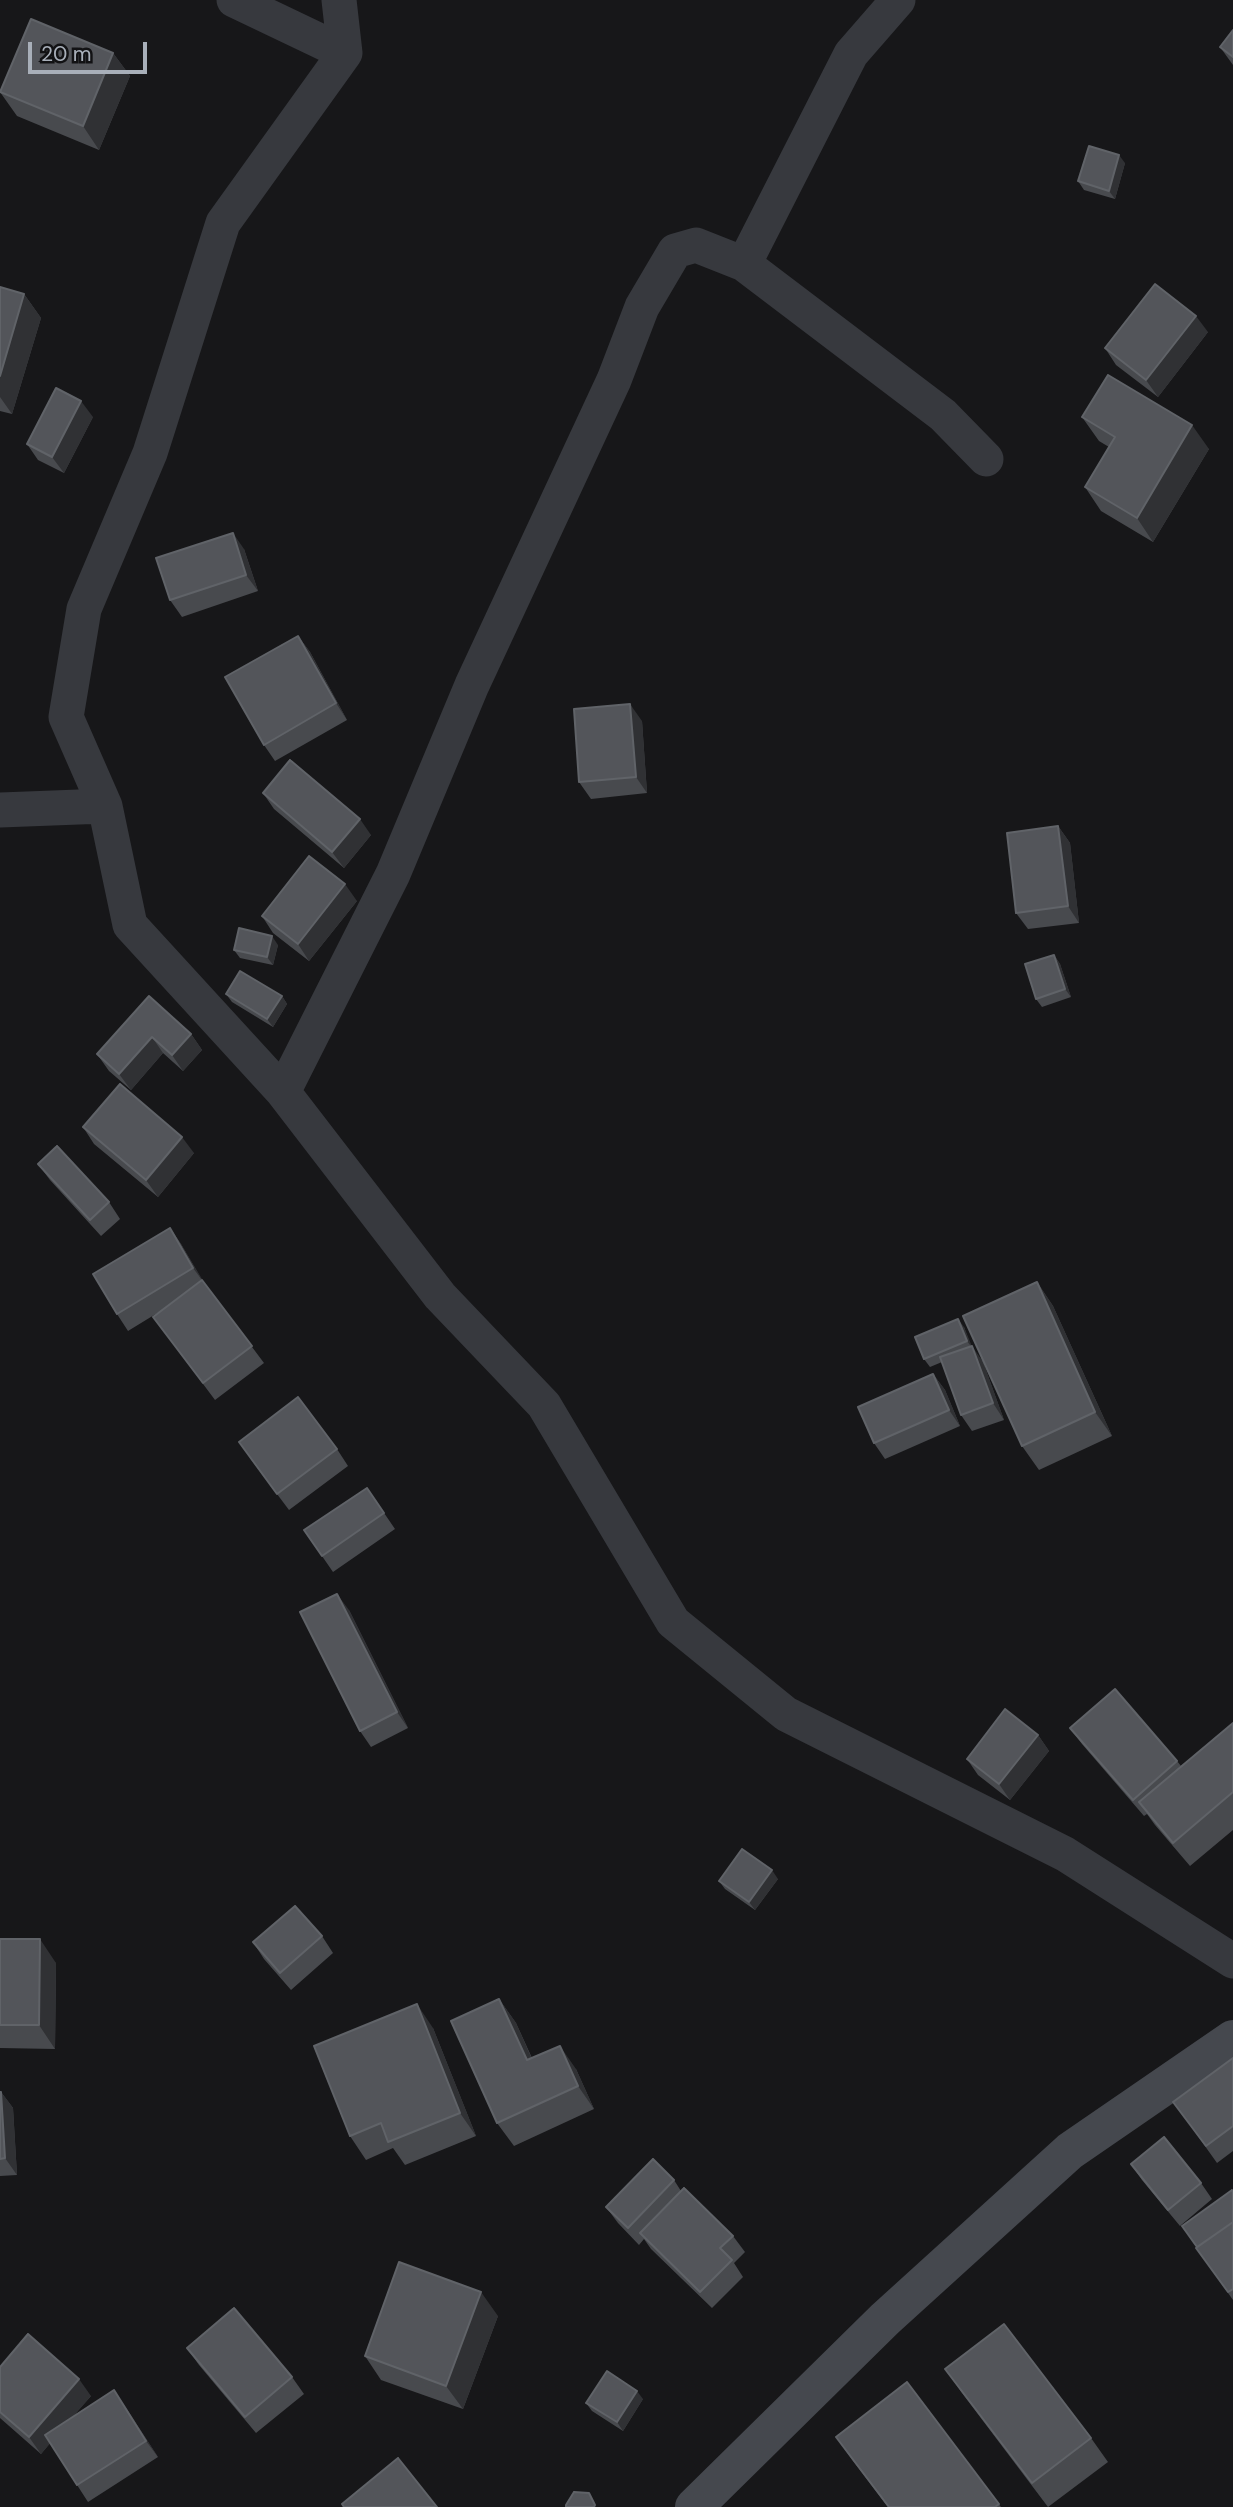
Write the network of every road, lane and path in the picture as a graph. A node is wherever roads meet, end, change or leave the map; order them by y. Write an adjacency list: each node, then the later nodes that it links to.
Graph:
1 (234, 0): 4 (street)
2 (339, 0): 4 (street)
3 (898, 0): 5 (street)
4 (345, 53): 7 (street)
5 (744, 264): 6 (street); 9 (street)
6 (986, 460)
7 (105, 806): 8 (street); 9 (street)
8 (0, 810)
9 (283, 1092): 10 (street)
10 (1233, 1961)
11 (1233, 2039): 12 (main road)
12 (694, 2507)

